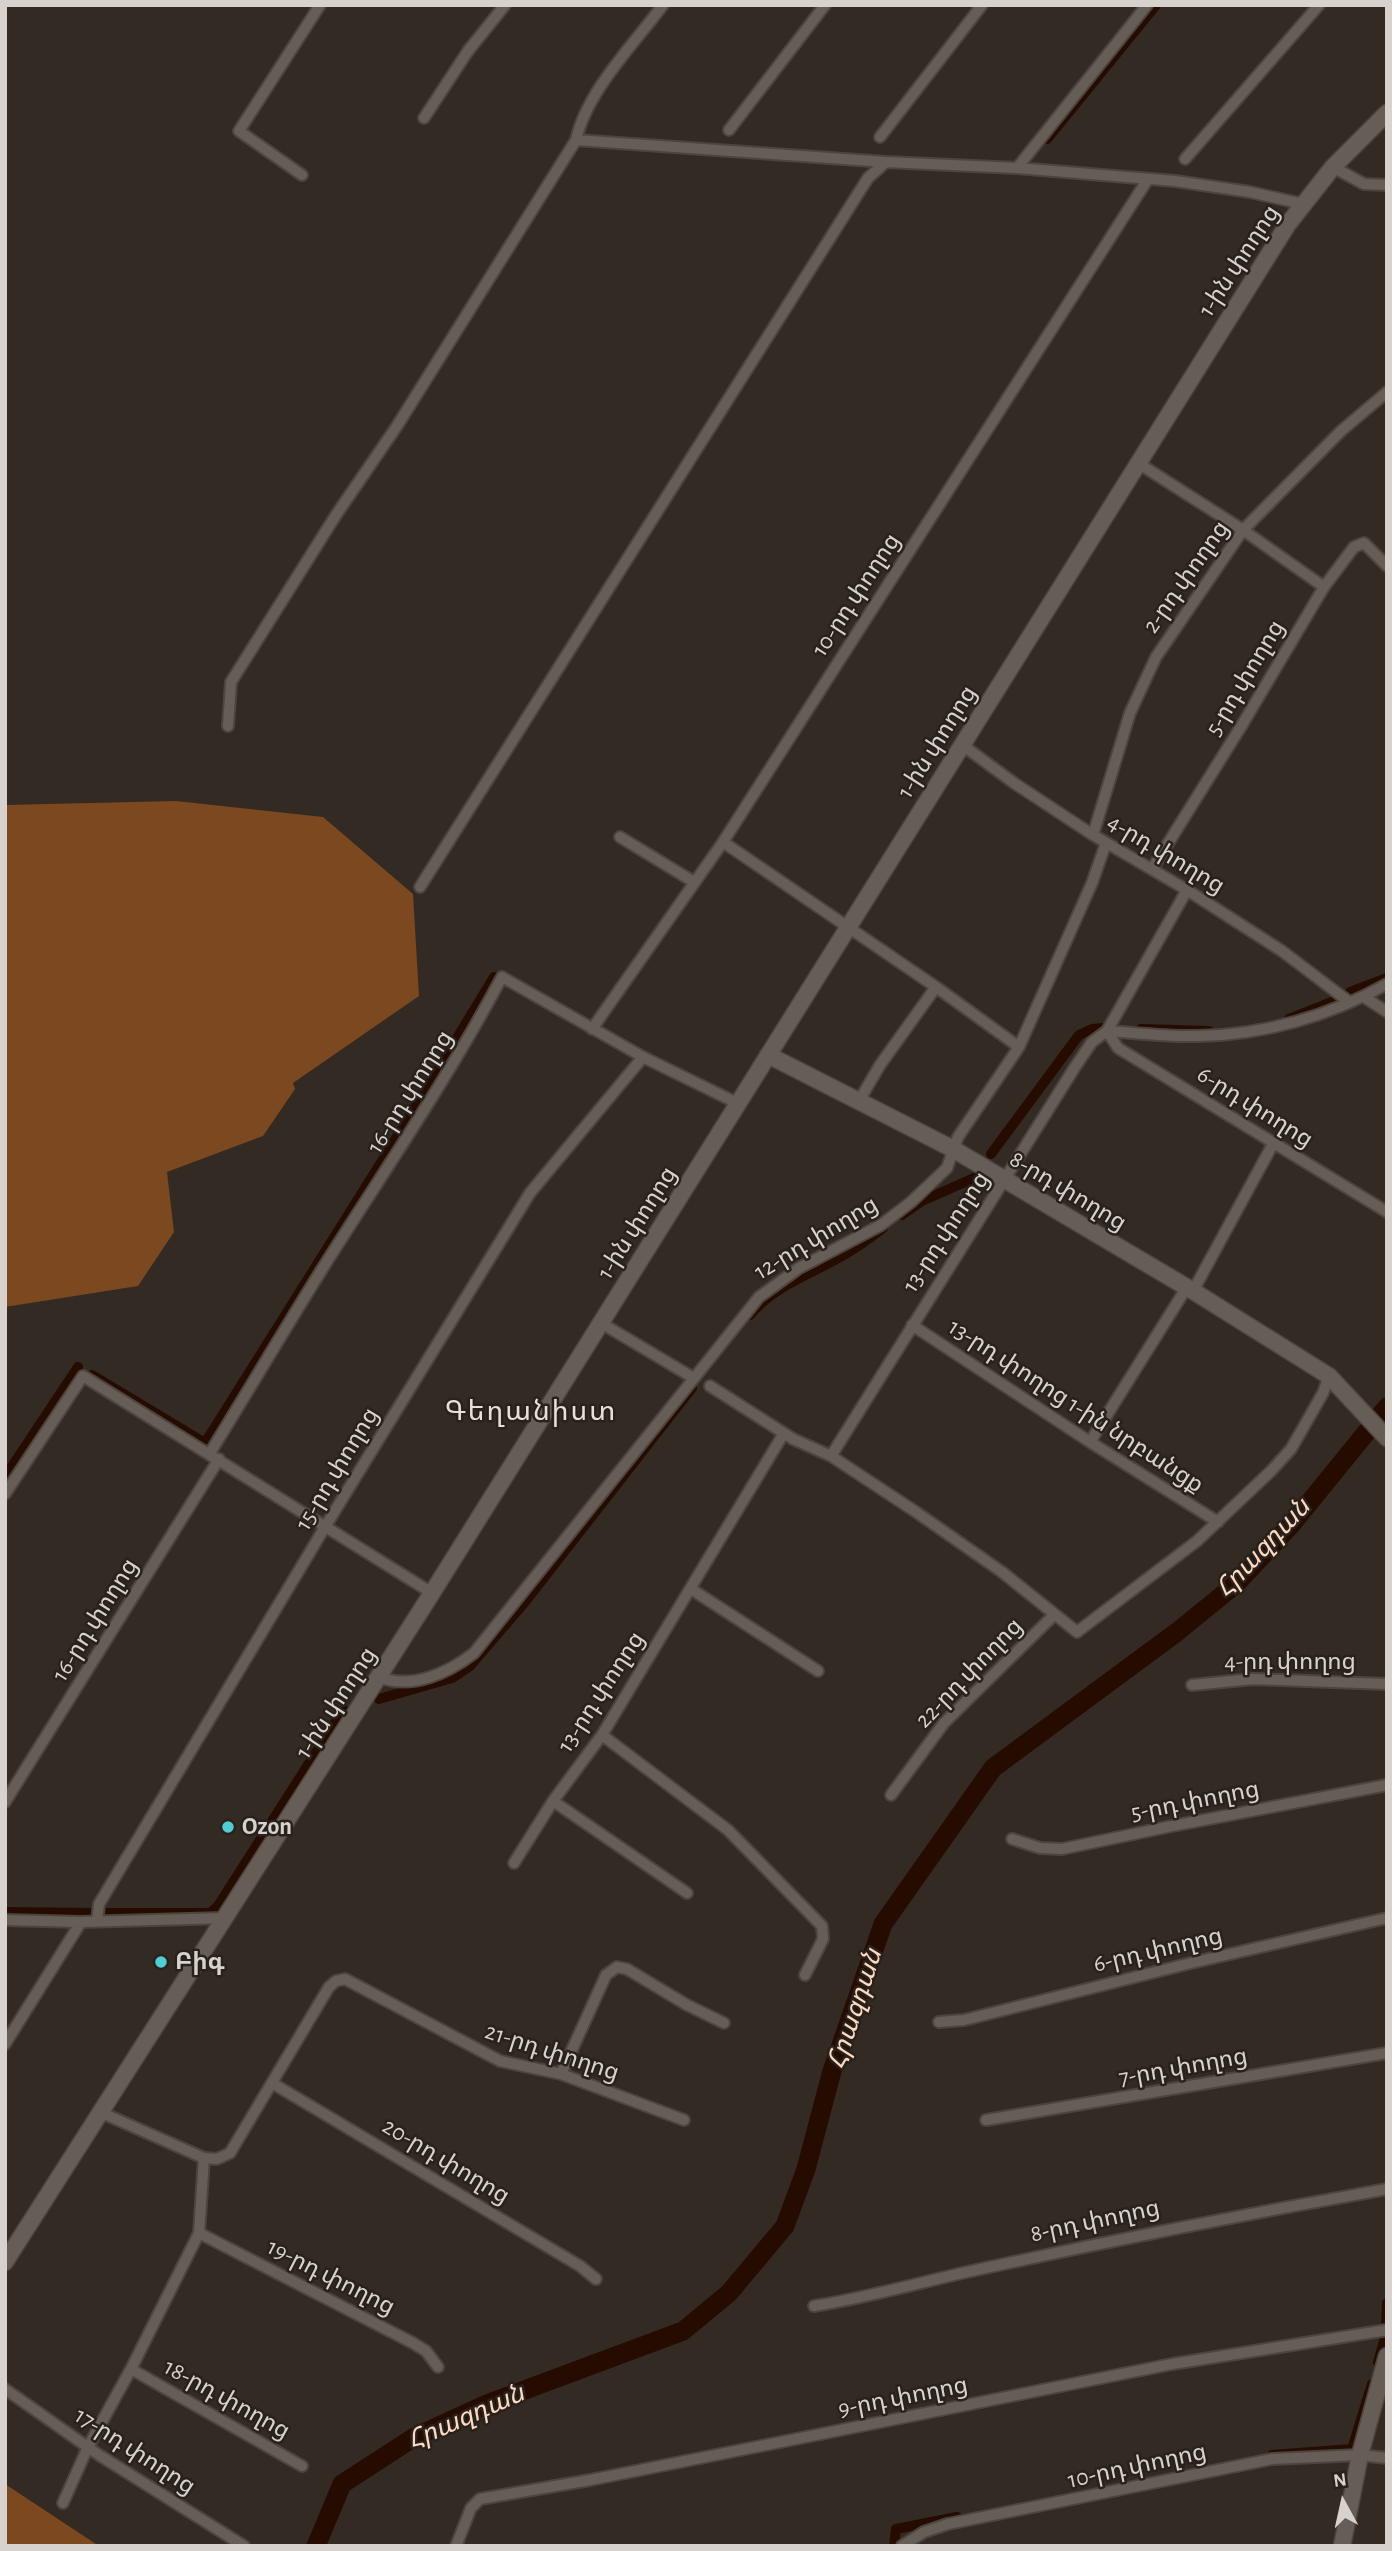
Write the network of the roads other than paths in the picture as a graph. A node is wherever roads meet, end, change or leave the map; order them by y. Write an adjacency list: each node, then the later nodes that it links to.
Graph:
1 (320, 5): 17 (street)
2 (505, 5): 9 (street)
3 (663, 5): 12 (street)
4 (825, 5): 10 (street)
5 (982, 5): 11 (street)
6 (1147, 5): 16 (street)
7 (1319, 5): 13 (street)
8 (1387, 113): 15 (main road, 1-ին փողոց)
9 (424, 118)
10 (729, 130)
11 (880, 137)
12 (576, 140): 14 (street); 26 (street)
13 (1185, 159)
14 (886, 162): 16 (street); 34 (street)
15 (1333, 167): 19 (street); 20 (main road, 1-ին փողոց)
16 (1017, 168): 18 (street)
17 (302, 175)
18 (1149, 179): 20 (street); 30 (street, 10-րդ փողոց)
19 (1387, 185)
20 (1303, 204): 22 (main road, 1-ին փողոց)
21 (1387, 392): 23 (street, 2-րդ փողոց)
22 (1138, 463): 23 (street); 27 (main road, 1-ին փողոց)
23 (1243, 530): 25 (street); 28 (street, 2-րդ փողոց)
24 (1387, 566): 25 (street, 5-րդ փողոց)
25 (1324, 587): 32 (street, 5-րդ փողոց)
26 (228, 726)
27 (961, 744): 28 (street, 4-րդ փողոց); 36 (main road, 1-ին փողոց)
28 (1093, 835): 31 (street, 4-րդ փողոց)
29 (620, 837): 33 (street)
30 (723, 842): 33 (street, 10-րդ փողոց); 36 (street)
31 (1106, 843): 32 (street, 4-րդ փողոց); 44 (street, 12-րդ փողոց)
32 (1152, 869): 35 (street, 4-րդ փողոց)
33 (694, 883): 42 (street, 10-րդ փողոց)
34 (420, 887)
35 (1187, 890): 40 (street, 4-րդ փողոց); 43 (street, 13-րդ փողոց)
36 (848, 929): 38 (street); 45 (main road, 1-ին փողոց)
37 (1387, 984): 39 (street)
38 (936, 987): 44 (street); 47 (street)
39 (1364, 997): 40 (street); 41 (street)
40 (1348, 1001): 43 (street)
41 (1387, 1012)
42 (592, 1030): 46 (street, 16-րդ փողոց); 62 (street, 16-րդ փողոց)
43 (1107, 1031): 49 (street, 6-րդ փողոց); 51 (street, 13-րդ փողոց)
44 (1019, 1047): 50 (street, 12-րդ փողոց)
45 (768, 1055): 47 (main road, 8-րդ փողոց); 48 (main road, 1-ին փողոց)
46 (643, 1057): 48 (street, 16-րդ փողոց); 66 (street, 15-րդ փողոց)
47 (859, 1101): 50 (main road, 8-րդ փողոց)
48 (737, 1103): 54 (main road, 1-ին փողոց)
49 (1273, 1144): 52 (street, 6-րդ փողոց); 53 (street)
50 (953, 1149): 51 (main road, 8-րդ փողոց); 56 (street, 12-րդ փողոց)
51 (1005, 1180): 53 (main road, 8-րդ փողոց); 55 (street, 13-րդ փողոց)
52 (1387, 1212)
53 (1190, 1289): 57 (main road, 8-րդ փողոց); 61 (street)
54 (601, 1323): 56 (street); 68 (main road, 1-ին փողոց)
55 (912, 1325): 61 (street, 13-րդ փողոց 1-ին նրբանցք); 63 (street, 13-րդ փողոց)
56 (692, 1377): 71 (street, 12-րդ փողոց)
57 (1332, 1379): 60 (main road, 8-րդ փողոց); 65 (street)
58 (710, 1386): 59 (street)
59 (784, 1433): 63 (street); 67 (street, 13-րդ փողոց)
60 (1387, 1438)
61 (1090, 1442): 65 (street, 13-րդ փողոց 1-ին նրբանցք)
62 (215, 1456): 64 (street); 66 (street); 78 (street, 16-րդ փողոց)
63 (831, 1456): 69 (street)
64 (5, 1494)
65 (1218, 1522): 69 (street)
66 (325, 1527): 68 (street); 85 (street, 15-րդ փողոց)
67 (691, 1589): 70 (street); 74 (street, 13-րդ փողոց)
68 (432, 1593): 71 (main road, 1-ին փողոց)
69 (1054, 1615): 76 (street, 22-րդ փողոց)
70 (817, 1671)
71 (379, 1677): 82 (main road, 1-ին փողոց)
72 (1192, 1685): 73 (street, 4-րդ փողոց)
73 (1387, 1685)
74 (602, 1735): 77 (street, 13-րդ փողոց); 87 (street)
75 (1387, 1786): 79 (street, 5-րդ փողոց)
76 (891, 1795)
77 (553, 1801): 80 (street, 13-րդ փողոց); 81 (street)
78 (5, 1802)
79 (1012, 1839)
80 (514, 1863)
81 (687, 1893)
82 (225, 1918): 85 (street); 94 (main road, 1-ին փողոց)
83 (1387, 1918): 88 (street, 6-րդ փողոց)
84 (5, 1920): 86 (street)
85 (97, 1921): 86 (street)
86 (81, 1922): 90 (street)
87 (805, 1975)
88 (939, 2022)
89 (724, 2023): 92 (street)
90 (5, 2043)
91 (1387, 2053): 96 (street, 7-րդ փողոց)
92 (561, 2074): 93 (street, 21-րդ փողոց); 95 (street, 21-րդ փողոց)
93 (272, 2083): 97 (street); 101 (street, 20-րդ փողոց)
94 (100, 2112): 97 (street); 100 (main road, 1-ին փողոց)
95 (684, 2120)
96 (986, 2120)
97 (204, 2158): 99 (street)
98 (1387, 2189): 102 (street, 8-րդ փողոց)
99 (199, 2233): 105 (street, 19-րդ փողոց); 106 (street)
100 (5, 2262)
101 (596, 2279)
102 (814, 2306)
103 (1387, 2330): 114 (street, 9-րդ փողոց)
104 (1387, 2356): 109 (main road)
105 (438, 2367)
106 (131, 2369): 108 (street); 111 (street, 18-րդ փողոց)
107 (5, 2389): 108 (street, 17-րդ փողոց)
108 (88, 2447): 112 (street); 113 (street, 17-րդ փողոց)
109 (1360, 2455): 110 (street, 10-րդ փողոց); 115 (street, 10-րդ փողոց); 116 (main road)
110 (1387, 2458)
111 (302, 2466)
112 (63, 2503)
113 (244, 2546)
114 (456, 2546)
115 (902, 2546)
116 (1342, 2546)

